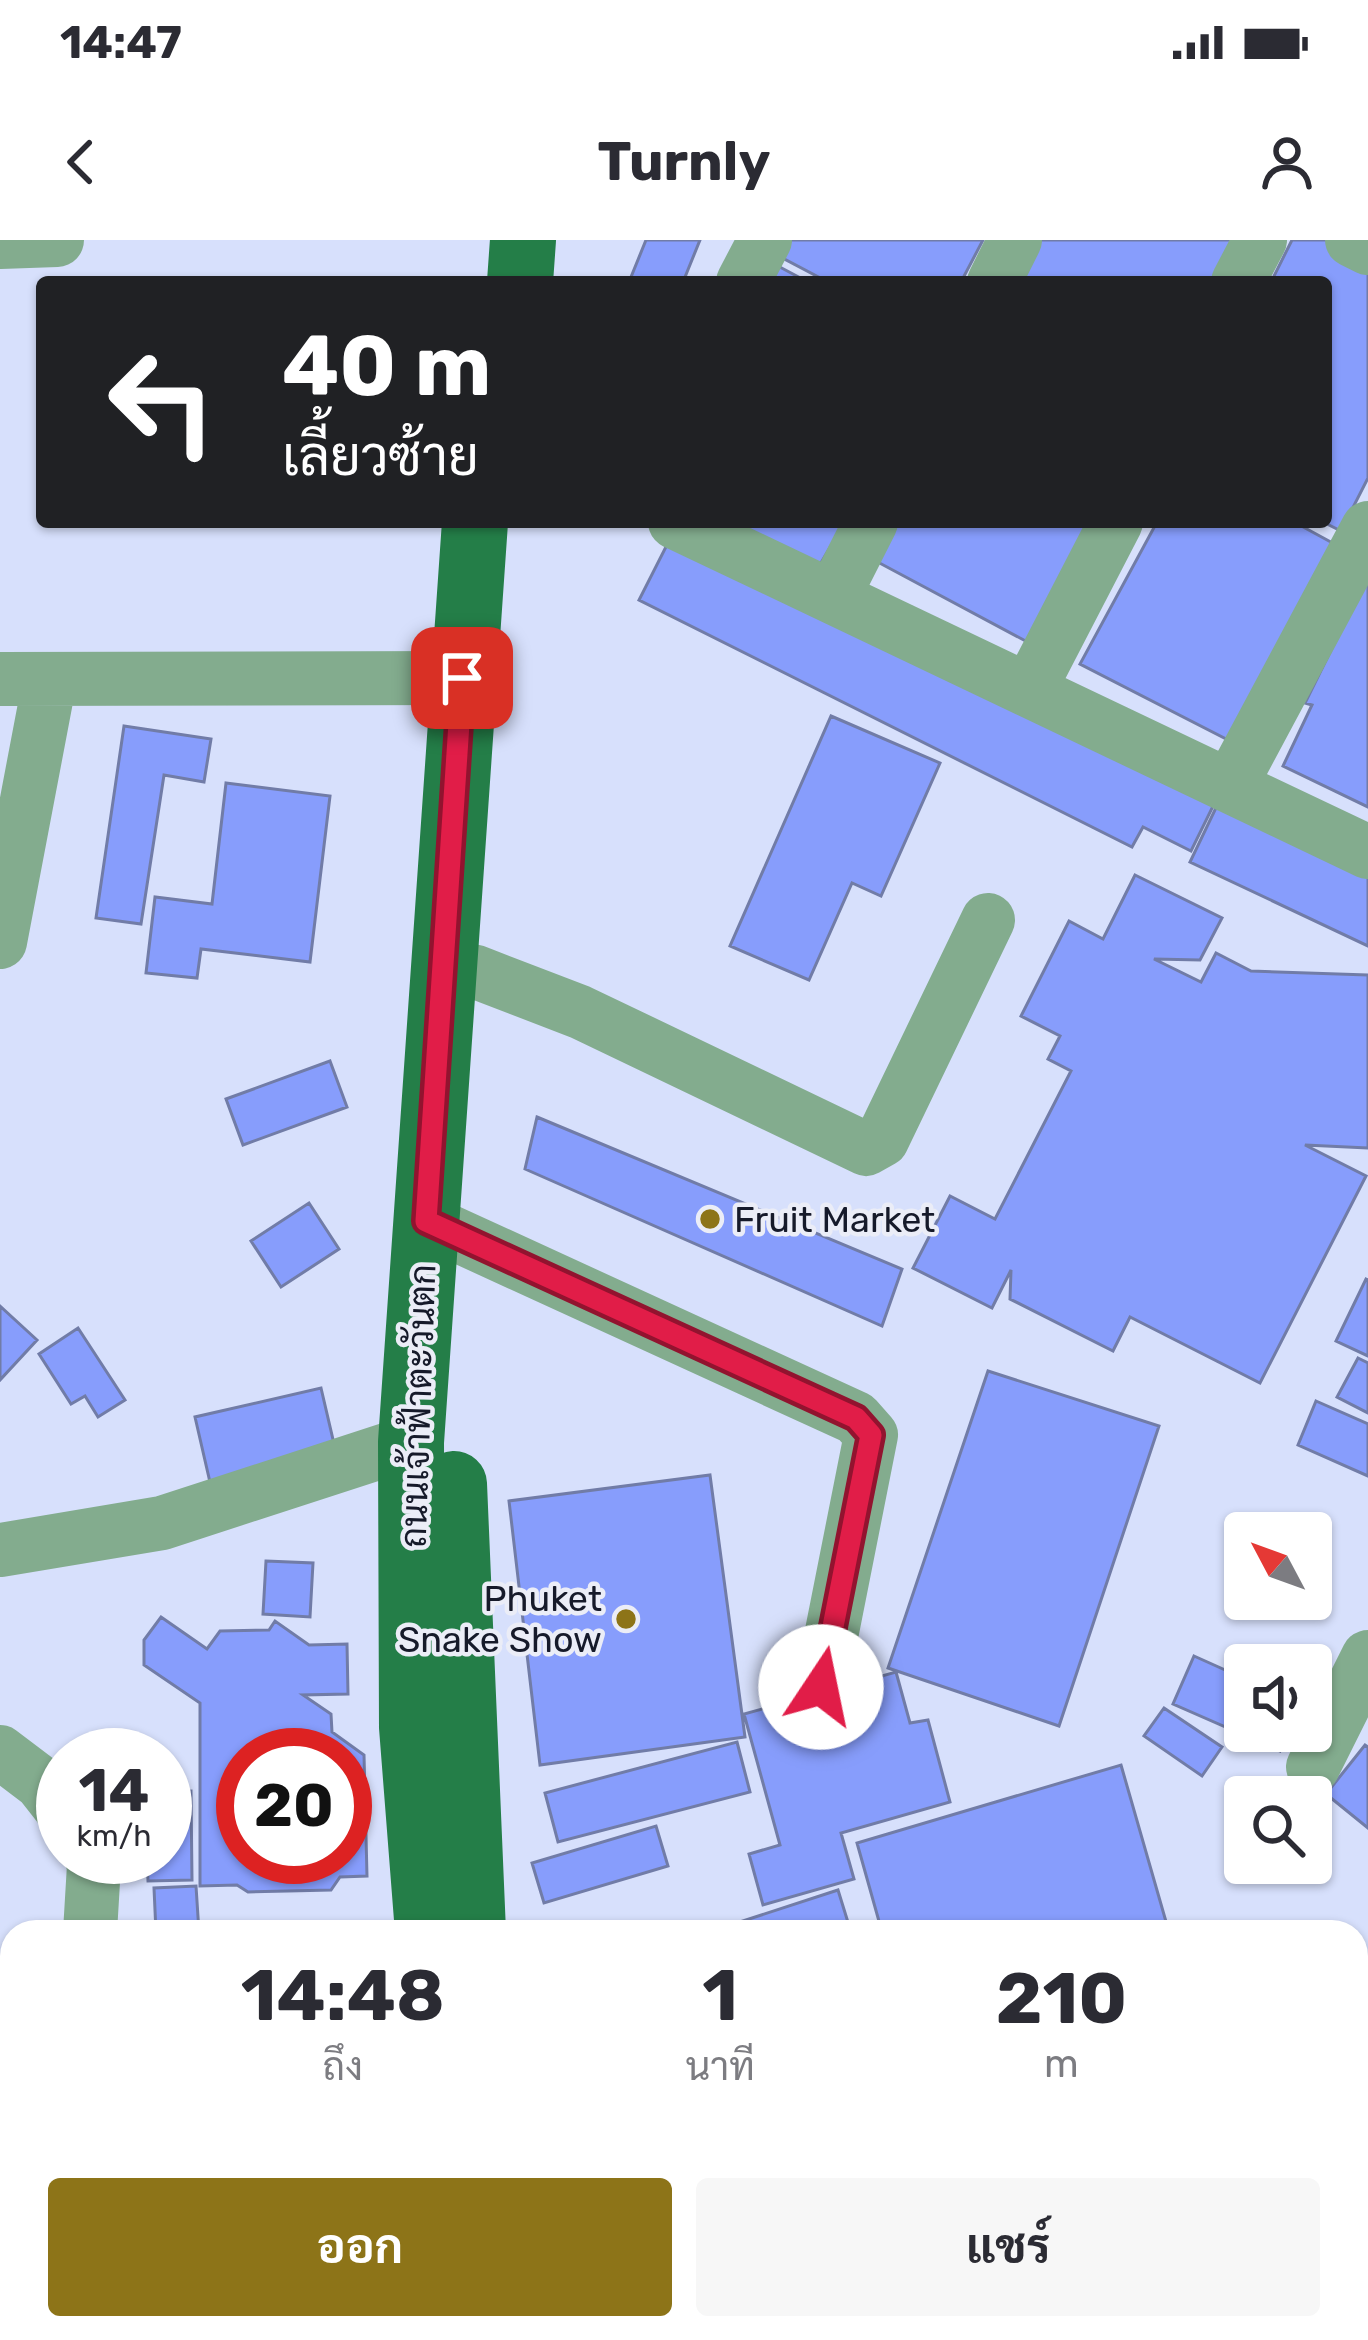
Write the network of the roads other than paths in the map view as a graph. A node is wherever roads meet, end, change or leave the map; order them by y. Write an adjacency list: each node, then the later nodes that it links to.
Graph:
1 (57, 240): 8 (street)
2 (482, 240): 10 (main road)
3 (523, 240): 11 (main road)
4 (765, 240): 12 (street)
5 (1015, 240): 13 (street)
6 (1260, 240): 14 (street)
7 (1352, 240): 9 (street)
8 (0, 242)
9 (1368, 248)
10 (482, 276)
11 (520, 276)
12 (746, 276)
13 (997, 276)
14 (1241, 276)
15 (474, 528): 22 (main road, ถนนเจ้าฟ้าตะวันตก)
16 (503, 528): 29 (main road, ถนนเจ้าฟ้าตะวันตก)
17 (689, 528): 21 (street)
18 (868, 528): 21 (street)
19 (1113, 528): 24 (street)
20 (1368, 528): 25 (street)
21 (833, 597): 24 (street)
22 (462, 678): 23 (street); 29 (main road, ถนนเจ้าฟ้าตะวันตก)
23 (25, 679): 28 (street)
24 (1030, 690): 25 (street)
25 (1230, 786): 26 (street)
26 (1368, 852)
27 (988, 920): 29 (street)
28 (0, 942)
29 (459, 968): 30 (main road, ถนนเจ้าฟ้าตะวันตก)
30 (441, 1228): 31 (main road, ถนนเจ้าฟ้าตะวันตก); 34 (street); 41 (main road, ถนนเจ้าฟ้าตะวันตก)
31 (411, 1442): 32 (street); 40 (main road, ถนนเจ้าฟ้าตะวันตก)
32 (0, 1550)
33 (1368, 1657): 36 (street)
34 (821, 1687)
35 (0, 1752): 37 (street)
36 (1313, 1767)
37 (36, 1780)
38 (93, 1884): 39 (street)
39 (91, 1920)
40 (427, 1920)
41 (472, 1920)

